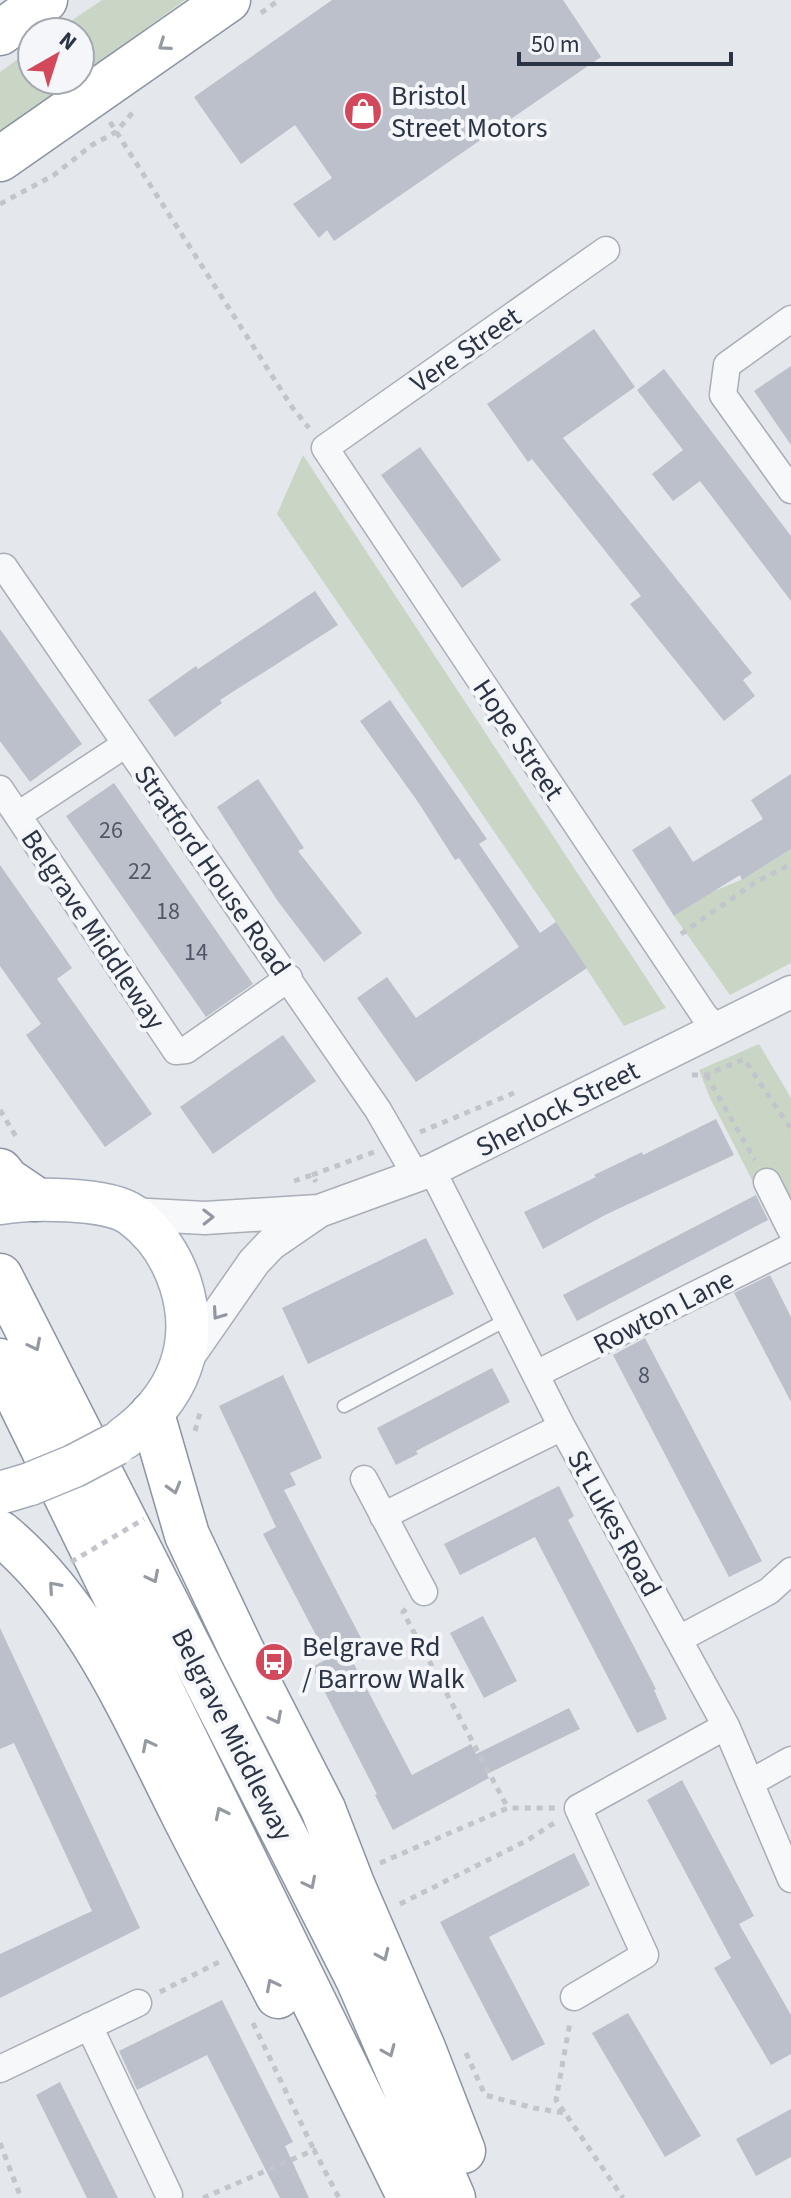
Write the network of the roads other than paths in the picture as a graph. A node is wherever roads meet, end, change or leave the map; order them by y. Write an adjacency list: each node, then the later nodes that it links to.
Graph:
1 (45, 0): 3 (highway)
2 (228, 0): 4 (highway, one-way to 4)
3 (0, 33)
4 (0, 159)
5 (606, 250): 7 (street, Vere Street)
6 (791, 319): 8 (street)
7 (325, 448): 15 (street, Hope Street)
8 (791, 490)
9 (2, 569): 10 (street, Stratford House Road)
10 (126, 744): 12 (street, Belgrave Middleway); 13 (street, Stratford House Road)
11 (0, 789): 12 (street, Belgrave Middleway)
12 (18, 815): 13 (street, Belgrave Middleway)
13 (289, 978): 17 (street, Stratford House Road)
14 (791, 992): 15 (street, Sherlock Street)
15 (716, 1028): 17 (street, Sherlock Street)
16 (0, 1171): 19 (highway)
17 (424, 1173): 20 (street, Sherlock Street); 25 (street, St Lukes Road)
18 (767, 1182): 22 (street)
19 (17, 1201): 21 (main road)
20 (319, 1211): 21 (street, Sherlock Street, one-way to 20); 27 (street, Sherlock Street, one-way to 27)
21 (130, 1214): 27 (main road)
22 (791, 1230)
23 (791, 1247): 28 (street, Rowton Lane)
24 (0, 1276): 50 (highway, Belgrave Middleway, one-way to 50)
25 (508, 1319): 28 (street, St Lukes Road); 29 (lane)
26 (0, 1361): 49 (highway, Belgrave Middleway, one-way to 26)
27 (181, 1366): 30 (main road)
28 (536, 1374): 31 (street, St Lukes Road)
29 (344, 1406)
30 (152, 1414): 33 (main road, bridge); 51 (highway, one-way to 51)
31 (562, 1427): 34 (street); 38 (street, St Lukes Road)
32 (364, 1479): 34 (street)
33 (15, 1488)
34 (383, 1516): 37 (street)
35 (0, 1533): 48 (highway, one-way to 35)
36 (791, 1571): 38 (street)
37 (424, 1592)
38 (679, 1639): 39 (street, St Lukes Road)
39 (726, 1726): 41 (street, St Lukes Road); 43 (street)
40 (791, 1760): 41 (street)
41 (750, 1783): 42 (street, St Lukes Road)
42 (791, 1879)
43 (574, 1997)
44 (138, 2003): 45 (street)
45 (89, 2026): 46 (street); 47 (street)
46 (0, 2069)
47 (169, 2195)
48 (381, 2198)
49 (410, 2198)
50 (453, 2198)
51 (482, 2198)

